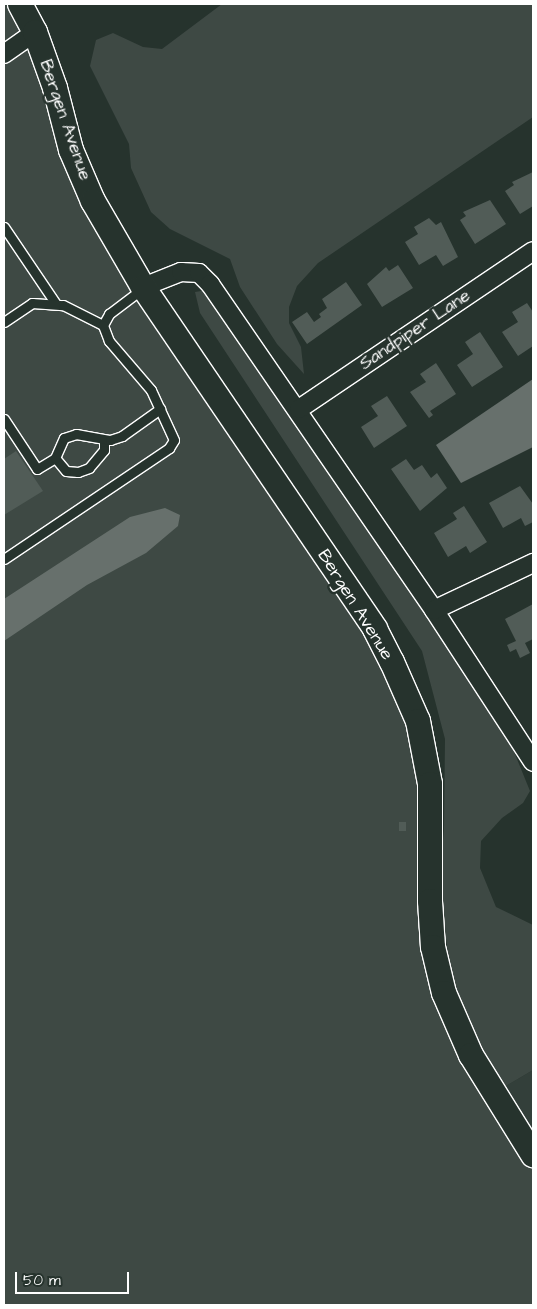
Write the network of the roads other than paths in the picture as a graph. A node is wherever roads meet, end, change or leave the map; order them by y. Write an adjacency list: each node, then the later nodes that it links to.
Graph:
1 (20, 4): 2 (main road, Bergen Avenue)
2 (35, 32): 3 (street); 6 (main road, Bergen Avenue)
3 (4, 54)
4 (4, 227): 7 (lane)
5 (533, 252): 11 (street, Sandpiper Lane)
6 (143, 287): 9 (lane); 11 (street); 19 (main road, Bergen Avenue)
7 (56, 304): 8 (lane); 9 (lane)
8 (4, 322)
9 (103, 325): 10 (lane)
10 (160, 409): 13 (lane); 15 (lane)
11 (298, 409): 17 (street)
12 (4, 419): 14 (lane)
13 (104, 440): 14 (lane); 14 (lane)
14 (55, 458)
15 (4, 559)
16 (533, 563): 17 (street)
17 (434, 610): 18 (street)
18 (533, 761)
19 (533, 1155)

